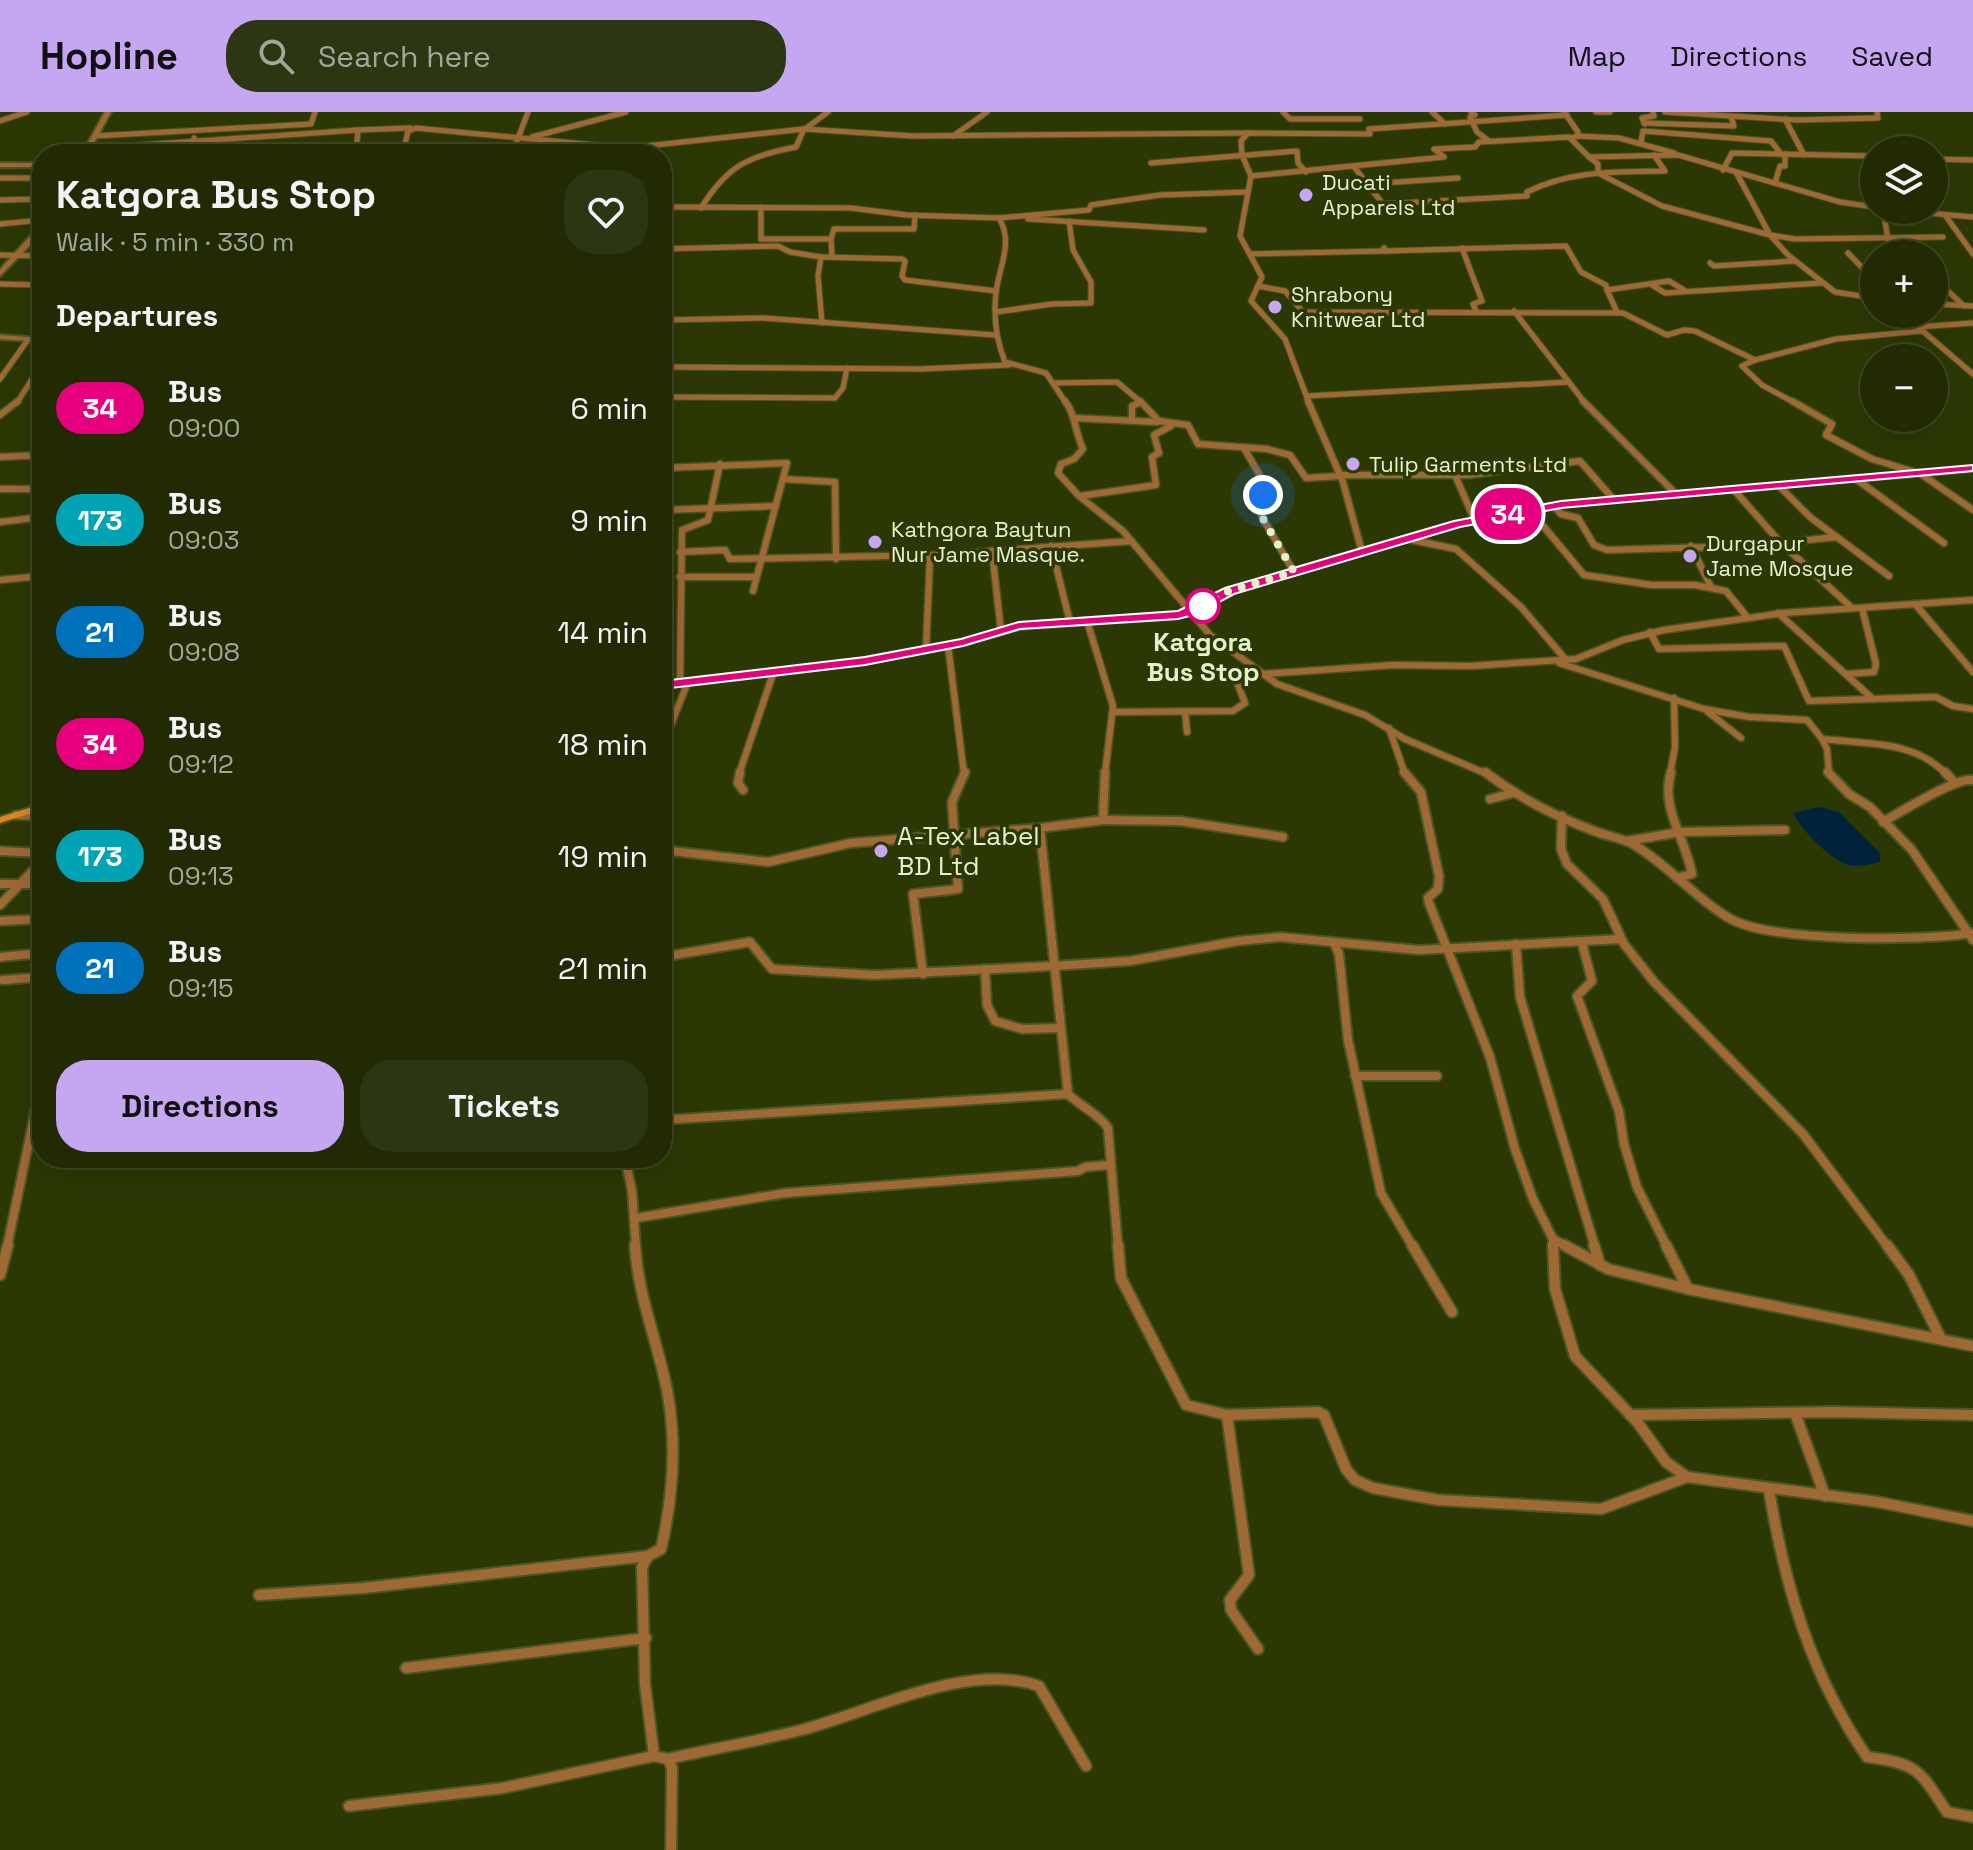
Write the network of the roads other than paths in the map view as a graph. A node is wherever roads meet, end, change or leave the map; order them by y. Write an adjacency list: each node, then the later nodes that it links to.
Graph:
1 (27, 112): 22 (street)
2 (108, 112): 33 (street)
3 (315, 112): 27 (street)
4 (528, 112): 37 (street)
5 (626, 112): 37 (street)
6 (828, 112): 28 (street)
7 (987, 112): 34 (street)
8 (1283, 112): 20 (street)
9 (1356, 112): 20 (street)
10 (1432, 112): 25 (street)
11 (1471, 112): 23 (street)
12 (1596, 112): 13 (street)
13 (1610, 112)
14 (1653, 112): 24 (street)
15 (1665, 112): 19 (street)
16 (1877, 112): 21 (street)
17 (1566, 114): 23 (street); 35 (street)
18 (1762, 115): 19 (street); 21 (street)
19 (1731, 116): 24 (street)
20 (1360, 119): 29 (street)
21 (1785, 119): 52 (street)
22 (0, 121)
23 (1473, 122): 25 (street); 38 (street)
24 (1644, 123): 31 (street)
25 (1445, 124): 29 (street)
26 (410, 128): 30 (street); 37 (street); 44 (street)
27 (192, 129): 33 (street); 39 (street)
28 (804, 129): 34 (street); 47 (street); 77 (street)
29 (1369, 129): 32 (street)
30 (358, 130): 39 (street); 43 (street)
31 (1643, 131): 40 (street); 48 (street)
32 (1248, 133): 34 (street); 49 (street)
33 (95, 136): 41 (street)
34 (953, 136)
35 (1578, 136): 36 (street); 40 (street)
36 (1569, 137): 38 (street); 54 (street)
37 (519, 139): 45 (street); 46 (street)
38 (1489, 141): 60 (street)
39 (194, 142): 42 (street)
40 (1641, 142): 51 (street)
41 (91, 144)
42 (160, 144)
43 (357, 144)
44 (406, 144)
45 (517, 144)
46 (579, 144)
47 (664, 144)
48 (1783, 154): 52 (street); 61 (street); 69 (street)
49 (1242, 155): 57 (street); 62 (street); 66 (street)
50 (1654, 155): 51 (street); 54 (street); 63 (street)
51 (1678, 155): 61 (street)
52 (1804, 155): 53 (street)
53 (1860, 156)
54 (1589, 157): 63 (street)
55 (1948, 159): 56 (street)
56 (1973, 160)
57 (1151, 163)
58 (3, 165): 59 (street); 65 (street)
59 (32, 165)
60 (1355, 168): 62 (street); 70 (street)
61 (1723, 170): 64 (street)
62 (1306, 172): 66 (street)
63 (1598, 172): 70 (street); 89 (street)
64 (1737, 174): 69 (street); 89 (street)
65 (0, 176): 67 (street)
66 (1251, 176): 71 (street)
67 (32, 178)
68 (1458, 178): 70 (street)
69 (1775, 183): 74 (street)
70 (1367, 184)
71 (1248, 192): 80 (street); 97 (street)
72 (32, 199): 73 (street)
73 (0, 200)
74 (1860, 205)
75 (672, 207): 77 (street)
76 (761, 207): 77 (street); 78 (street); 91 (street)
77 (701, 208)
78 (915, 215): 82 (street); 91 (street)
79 (1948, 215): 81 (street)
80 (1011, 217): 82 (street); 84 (street)
81 (1973, 217)
82 (999, 218): 115 (street)
83 (1948, 220): 98 (street)
84 (1069, 221): 88 (street); 123 (street)
85 (32, 222): 86 (street)
86 (0, 224)
87 (1885, 224): 92 (street)
88 (1204, 230)
89 (1770, 235): 92 (street); 104 (street)
90 (1943, 237): 92 (street)
91 (831, 239): 102 (street)
92 (1888, 239)
93 (32, 242): 100 (street)
94 (1462, 248): 97 (street); 113 (street); 121 (street)
95 (672, 249): 103 (street)
96 (1848, 253): 106 (street)
97 (1251, 254): 112 (street)
98 (1973, 254)
99 (0, 255): 100 (street)
100 (14, 255): 101 (street); 107 (street)
101 (32, 256)
102 (832, 256): 103 (street); 115 (street)
103 (821, 257): 126 (street)
104 (1795, 260): 105 (street); 108 (street)
105 (1710, 263)
106 (1860, 265)
107 (0, 274)
108 (1822, 283): 114 (street); 117 (street)
109 (0, 284): 110 (street)
110 (32, 285)
111 (1652, 285): 113 (street); 114 (street); 114 (street)
112 (1258, 286): 121 (street); 142 (street)
113 (1607, 290): 124 (street)
114 (1684, 290)
115 (996, 291): 123 (street)
116 (1948, 291): 119 (street)
117 (1860, 296)
118 (1948, 305): 119 (street)
119 (1964, 306): 120 (street)
120 (1973, 306)
121 (1476, 311): 122 (street)
122 (1514, 311): 124 (street); 140 (street)
123 (996, 312): 129 (street)
124 (1617, 312): 133 (street)
125 (672, 320): 126 (street)
126 (822, 323): 129 (street)
127 (1973, 323): 128 (street)
128 (1921, 331): 133 (street); 137 (street)
129 (995, 335): 134 (street)
130 (0, 337): 131 (street)
131 (27, 341): 132 (street); 138 (street)
132 (32, 341)
133 (1755, 360): 156 (street)
134 (1010, 365): 136 (street); 141 (street)
135 (672, 367): 136 (street)
136 (847, 368): 143 (street)
137 (1973, 374)
138 (0, 379)
139 (32, 379): 145 (street)
140 (1569, 382): 142 (street); 165 (street)
141 (1053, 383): 144 (street); 146 (street)
142 (1307, 396): 157 (street)
143 (672, 397)
144 (1141, 402): 147 (street); 148 (street)
145 (0, 415)
146 (1074, 418): 147 (street); 166 (street)
147 (1132, 421): 148 (street)
148 (1162, 422): 149 (street)
149 (1171, 426): 150 (street); 166 (street)
150 (1244, 448): 157 (street); 190 (street)
151 (32, 455): 152 (street)
152 (0, 457)
153 (720, 464): 154 (street); 159 (street); 170 (street)
154 (672, 467)
155 (1973, 469): 156 (main road)
156 (1921, 474): 160 (main road); 173 (street)
157 (1340, 475): 158 (street); 186 (street)
158 (1455, 475): 167 (street); 175 (street)
159 (783, 479): 168 (street); 189 (street)
160 (1856, 479): 161 (main road); 181 (street)
161 (1779, 486): 164 (main road); 177 (street)
162 (0, 489): 163 (street)
163 (32, 489)
164 (1734, 490): 165 (main road); 180 (street)
165 (1677, 495): 167 (main road)
166 (1079, 496): 179 (street)
167 (1614, 500): 169 (main road)
168 (776, 506): 170 (street); 188 (street)
169 (1554, 506): 172 (main road); 183 (street)
170 (711, 507): 171 (street); 185 (street)
171 (672, 509)
172 (1530, 510): 175 (main road); 196 (street)
173 (1973, 510)
174 (32, 518): 176 (street)
175 (1475, 521): 178 (main road)
176 (0, 522)
177 (1837, 537): 180 (street); 191 (street)
178 (1407, 539): 186 (main road); 211 (street)
179 (1132, 541): 182 (street); 202 (street)
180 (1780, 542): 183 (street); 200 (street)
181 (1944, 543)
182 (1051, 546): 184 (street); 206 (street)
183 (1691, 546): 196 (street)
184 (992, 551): 187 (street); 207 (street)
185 (680, 552): 188 (street); 193 (street)
186 (1362, 552): 190 (main road)
187 (930, 556): 189 (street); 210 (street)
188 (761, 559): 189 (street); 194 (street)
189 (836, 559)
190 (1294, 572): 202 (main road)
191 (1889, 576)
192 (32, 577): 195 (street)
193 (680, 577): 194 (street); 217 (street)
194 (756, 577): 197 (street)
195 (0, 580)
196 (1711, 587): 204 (street)
197 (753, 591)
198 (1973, 600): 199 (street)
199 (1915, 604): 201 (street); 215 (street)
200 (1852, 608): 201 (street); 203 (street)
201 (1862, 608): 216 (street)
202 (1192, 611): 205 (main road); 214 (street)
203 (1778, 613): 204 (street); 216 (street)
204 (1748, 618): 208 (street)
205 (1087, 621): 206 (main road); 223 (street)
206 (1070, 622): 207 (main road)
207 (1001, 631): 209 (main road)
208 (1650, 632): 211 (street); 220 (street)
209 (948, 645): 210 (main road); 245 (street)
210 (926, 650): 213 (main road)
211 (1566, 660): 212 (street)
212 (1554, 661): 214 (street); 219 (street)
213 (774, 671): 217 (main road); 232 (street)
214 (1260, 672): 224 (street); 226 (street)
215 (1973, 672)
216 (1848, 674): 220 (street)
217 (684, 682): 218 (main road); 225 (street)
218 (672, 684)
219 (1674, 698): 221 (street); 244 (street)
220 (1873, 699): 222 (street)
221 (1704, 709): 228 (street); 229 (street)
222 (1973, 709)
223 (1113, 712): 224 (street); 240 (street)
224 (1185, 712): 227 (street)
225 (672, 717)
226 (1389, 728): 233 (street); 264 (street)
227 (1187, 732)
228 (1741, 738)
229 (1822, 739): 231 (street); 241 (street)
230 (1973, 780): 231 (street)
231 (1954, 782): 241 (street)
232 (743, 790)
233 (1513, 793): 234 (street); 238 (street)
234 (1490, 799)
235 (32, 810): 236 (main road)
236 (16, 815): 237 (street); 239 (main road)
237 (32, 816)
238 (1562, 816): 247 (street); 260 (street)
239 (0, 820)
240 (1103, 820): 242 (street); 246 (street)
241 (1883, 822): 259 (street)
242 (1040, 828): 245 (street); 268 (street)
243 (1785, 830): 244 (street)
244 (1680, 832): 247 (street); 252 (street)
245 (952, 835): 248 (street); 270 (street)
246 (1283, 837)
247 (1627, 841): 252 (street)
248 (672, 850)
249 (0, 851): 250 (street)
250 (32, 853)
251 (32, 871): 254 (street)
252 (1677, 878): 259 (street)
253 (0, 884): 254 (street)
254 (19, 884): 255 (street); 256 (street)
255 (32, 884)
256 (0, 905)
257 (32, 919): 258 (street)
258 (0, 921)
259 (1971, 936)
260 (1621, 939): 262 (street); 287 (street)
261 (1334, 943): 264 (street); 268 (street); 274 (street)
262 (1582, 943): 263 (street); 285 (street)
263 (1516, 944): 264 (street); 283 (street)
264 (1446, 948): 282 (street)
265 (32, 954): 267 (street)
266 (672, 955): 270 (street)
267 (0, 957)
268 (1053, 966): 269 (street); 273 (street)
269 (985, 969): 270 (street); 273 (street)
270 (923, 974)
271 (32, 978): 272 (street)
272 (3, 980)
273 (1059, 1028): 276 (street)
274 (1355, 1076): 275 (street); 286 (street)
275 (1437, 1076)
276 (1068, 1094): 277 (street); 279 (street)
277 (672, 1119)
278 (32, 1124): 284 (street)
279 (1109, 1165): 281 (street); 290 (street)
280 (627, 1168): 281 (street)
281 (636, 1218): 297 (street)
282 (1553, 1239): 283 (street); 291 (street)
283 (1600, 1265): 285 (street)
284 (0, 1275)
285 (1688, 1289): 287 (street)
286 (1452, 1312)
287 (1941, 1339): 288 (street)
288 (1973, 1346)
289 (1795, 1413): 291 (street); 292 (street); 295 (street)
290 (1227, 1415): 293 (street); 300 (street)
291 (1630, 1415): 293 (street)
292 (1973, 1415)
293 (1687, 1477): 294 (street)
294 (1769, 1490): 295 (street); 306 (street)
295 (1825, 1496): 296 (street)
296 (1973, 1521)
297 (648, 1556): 298 (street); 299 (street)
298 (259, 1595)
299 (646, 1638): 301 (street); 302 (street)
300 (1258, 1649)
301 (406, 1668)
302 (654, 1756): 303 (street); 305 (street)
303 (668, 1759): 304 (street); 307 (street)
304 (1086, 1766)
305 (349, 1806)
306 (1973, 1817)
307 (671, 1850)

